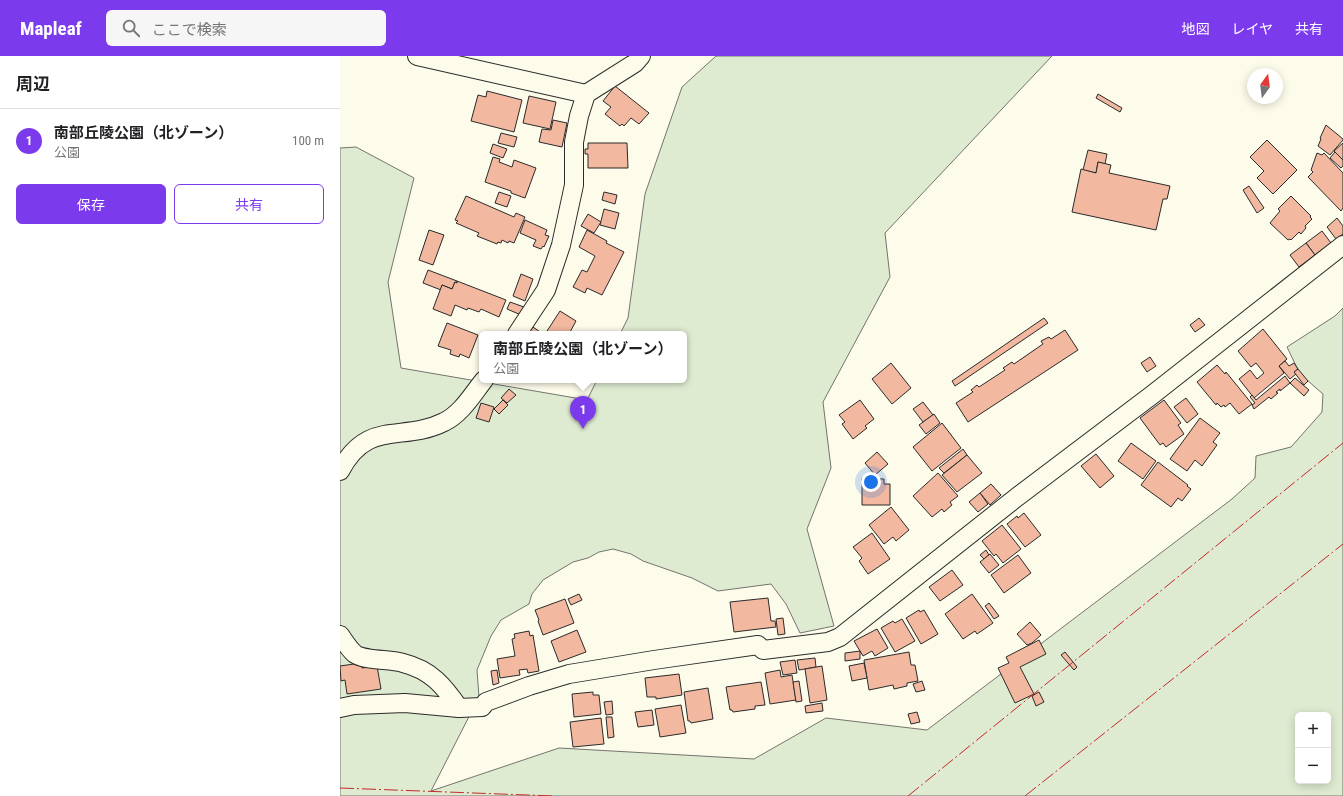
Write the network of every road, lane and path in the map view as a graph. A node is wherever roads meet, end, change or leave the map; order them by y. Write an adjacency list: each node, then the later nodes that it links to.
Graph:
1 (417, 56): 3 (street)
2 (642, 56): 3 (street)
3 (586, 94): 5 (street)
4 (1343, 246): 10 (street)
5 (519, 331)
6 (482, 383): 7 (street)
7 (340, 471)
8 (340, 635): 10 (street)
9 (340, 708): 10 (street)
10 (459, 708)

